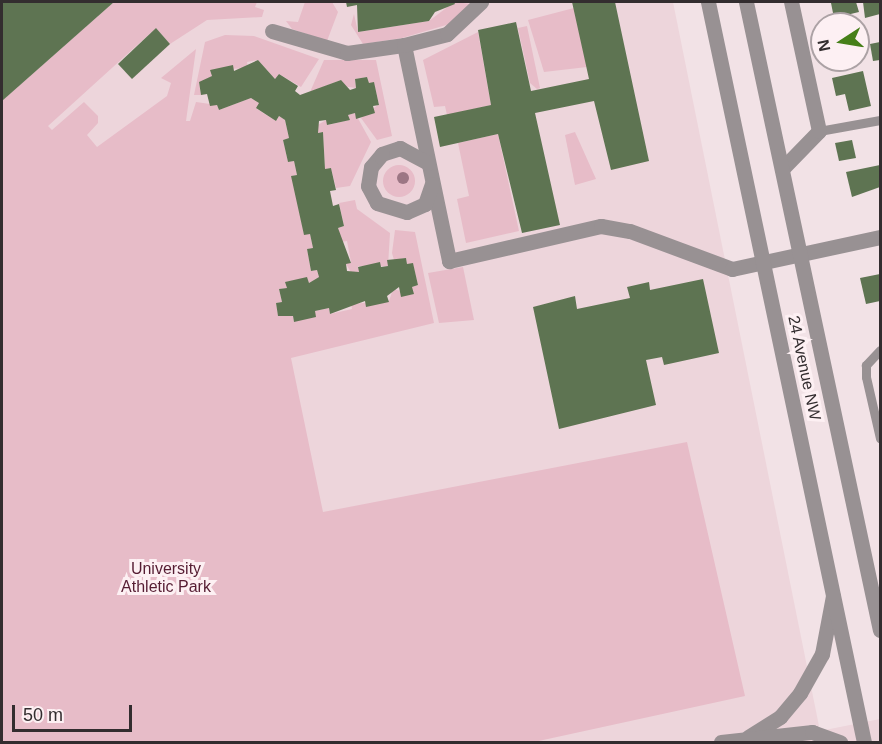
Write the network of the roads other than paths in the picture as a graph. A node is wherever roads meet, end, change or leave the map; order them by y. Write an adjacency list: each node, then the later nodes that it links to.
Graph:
1 (481, 2): 6 (street)
2 (708, 2): 14 (street, 24 Avenue NW)
3 (746, 2): 10 (street, 24 Avenue NW)
4 (792, 2): 8 (street)
5 (272, 31): 6 (street)
6 (404, 45): 9 (street)
7 (880, 120): 8 (lane)
8 (819, 131): 10 (street)
9 (428, 163): 11 (street); 11 (street)
10 (782, 169): 13 (street, 24 Avenue NW)
11 (432, 183): 14 (street)
12 (880, 237): 13 (street)
13 (800, 254): 14 (street); 18 (street, 24 Avenue NW)
14 (763, 262): 17 (street, 24 Avenue NW)
15 (880, 350): 16 (lane)
16 (880, 438)
17 (834, 590): 19 (street); 22 (street, 24 Avenue NW)
18 (880, 630)
19 (748, 737): 20 (street); 21 (street)
20 (721, 742)
21 (840, 742)
22 (864, 742)

